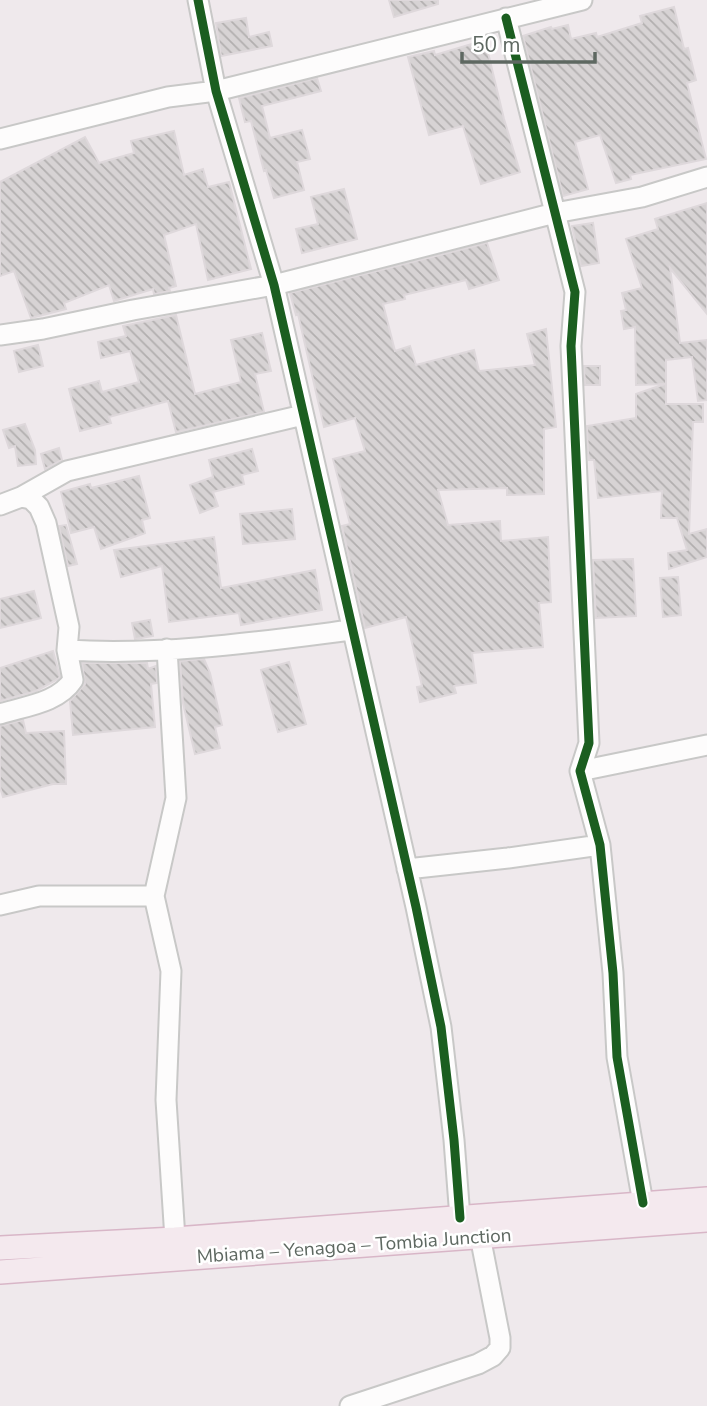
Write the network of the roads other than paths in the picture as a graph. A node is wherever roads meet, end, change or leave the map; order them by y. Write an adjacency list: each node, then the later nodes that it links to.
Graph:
1 (198, 0): 4 (street)
2 (582, 0): 3 (street)
3 (506, 19): 4 (street); 7 (street)
4 (216, 91): 5 (street); 8 (street)
5 (0, 139)
6 (707, 177): 7 (street)
7 (555, 213): 8 (street); 18 (street)
8 (274, 285): 9 (street); 10 (street)
9 (0, 335)
10 (303, 415): 11 (street); 13 (street)
11 (21, 497): 12 (street); 15 (street)
12 (0, 505)
13 (351, 630): 14 (street); 20 (street)
14 (167, 649): 15 (street); 21 (street)
15 (67, 650): 16 (street)
16 (0, 714)
17 (707, 745): 18 (street)
18 (580, 771): 19 (street)
19 (600, 845): 20 (street); 24 (street)
20 (407, 869): 25 (street)
21 (154, 896): 22 (street); 28 (street)
22 (0, 905)
23 (707, 1199): 24 (main road, Mbiama – Yenagoa – Tombia Junction)
24 (643, 1203): 25 (main road, Mbiama – Yenagoa – Tombia Junction)
25 (460, 1218): 28 (main road, Mbiama – Yenagoa – Tombia Junction)
26 (707, 1220): 27 (main road, Mbiama – Yenagoa – Tombia Junction)
27 (480, 1236): 30 (main road, Mbiama – Yenagoa – Tombia Junction); 31 (street)
28 (175, 1239): 29 (main road, Mbiama – Yenagoa – Tombia Junction)
29 (0, 1248)
30 (0, 1272)
31 (350, 1406)

